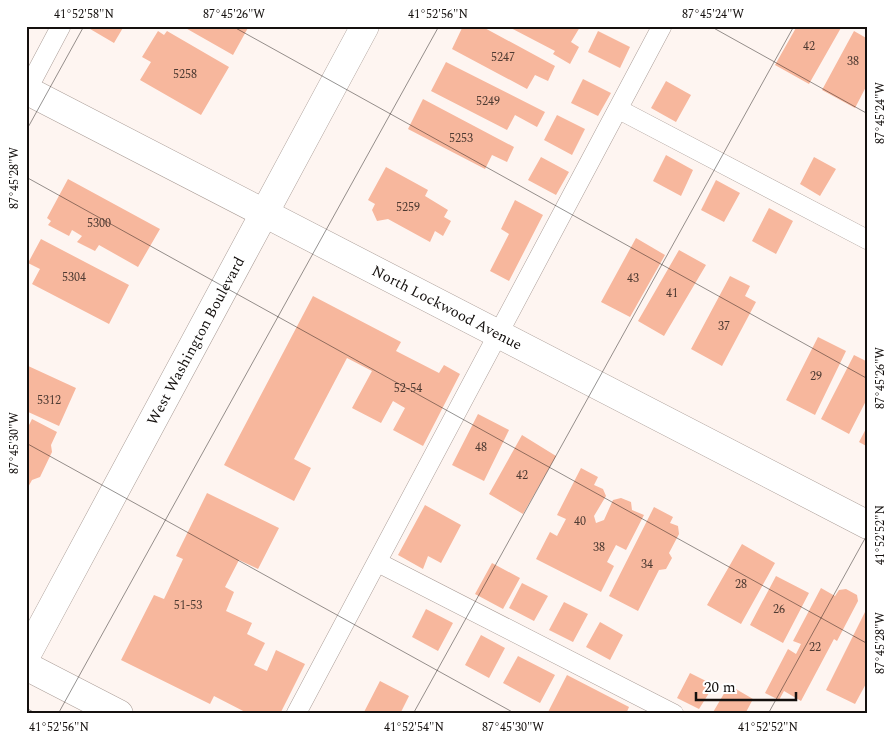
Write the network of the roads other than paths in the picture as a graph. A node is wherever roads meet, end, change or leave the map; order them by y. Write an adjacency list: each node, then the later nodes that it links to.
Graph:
1 (61, 26): 4 (lane)
2 (365, 26): 6 (street, West Washington Boulevard)
3 (662, 26): 5 (lane)
4 (26, 91): 6 (street, North Lockwood Avenue)
5 (618, 109): 7 (lane); 8 (lane)
6 (264, 213): 8 (street, North Lockwood Avenue); 11 (street, West Washington Boulevard)
7 (868, 240)
8 (498, 334): 9 (street, North Lockwood Avenue); 10 (lane)
9 (868, 525)
10 (377, 562): 14 (lane); 15 (lane)
11 (26, 656)
12 (26, 666): 13 (street)
13 (119, 714)
14 (296, 714)
15 (674, 714)

